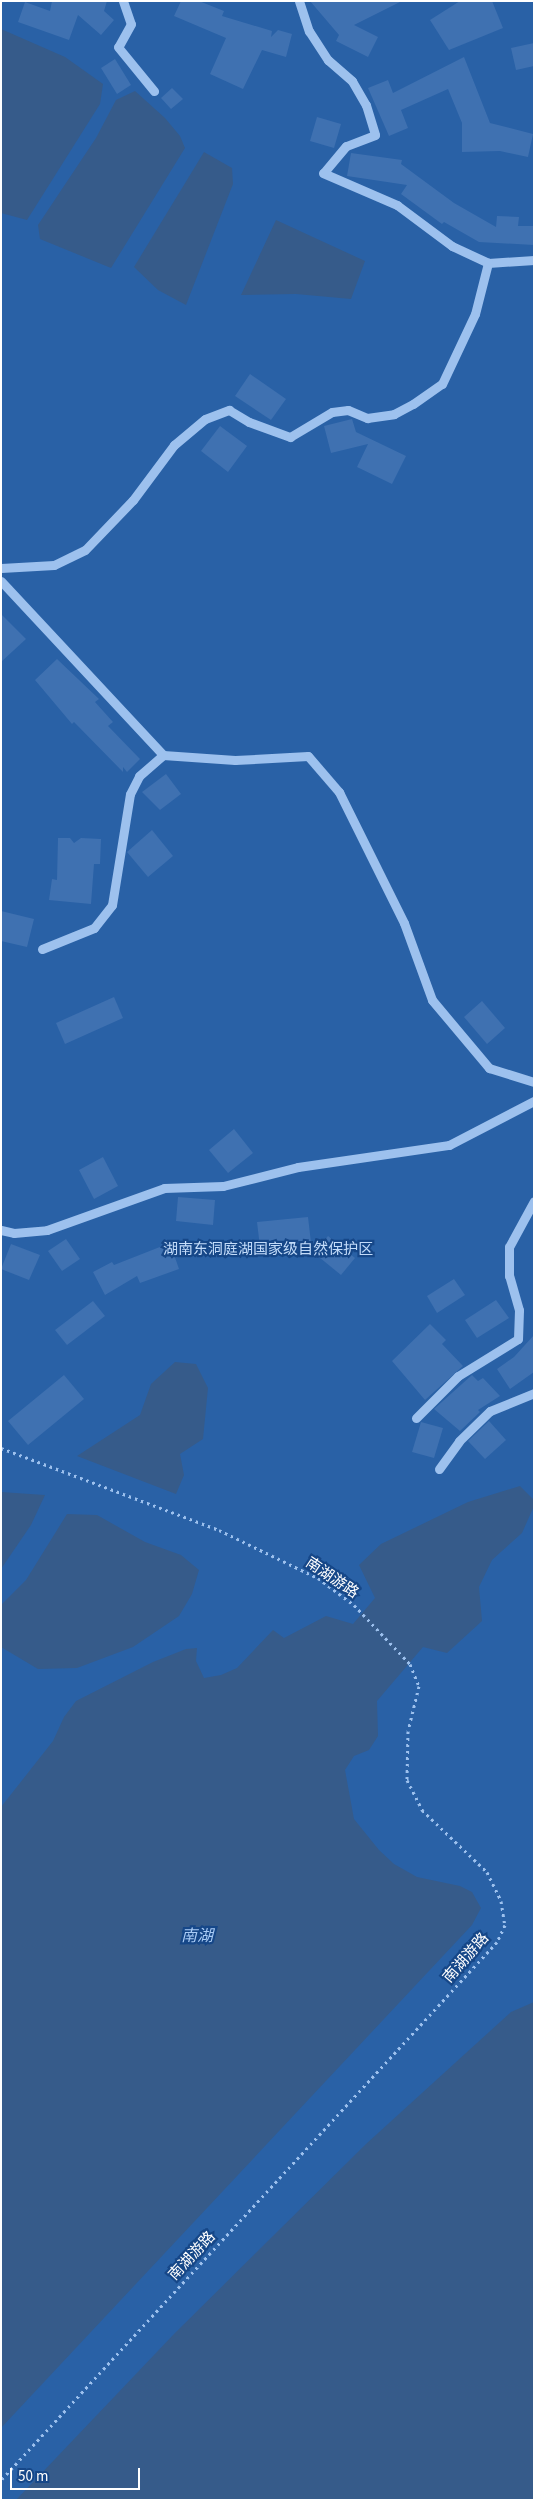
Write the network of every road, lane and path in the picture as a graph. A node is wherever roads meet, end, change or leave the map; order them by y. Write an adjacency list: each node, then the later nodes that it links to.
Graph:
1 (122, 1): 3 (street)
2 (299, 1): 5 (street)
3 (154, 91)
4 (534, 260): 5 (street)
5 (488, 263): 6 (street)
6 (1, 568)
7 (1, 581): 8 (street)
8 (163, 755): 9 (street); 10 (street)
9 (42, 948)
10 (534, 1082)
11 (534, 1100): 13 (street)
12 (534, 1201): 15 (street)
13 (1, 1230)
14 (534, 1393): 17 (street)
15 (416, 1418)
16 (1, 1448): 18 (path, 南湖游路)
17 (439, 1469)
18 (1, 2480)

